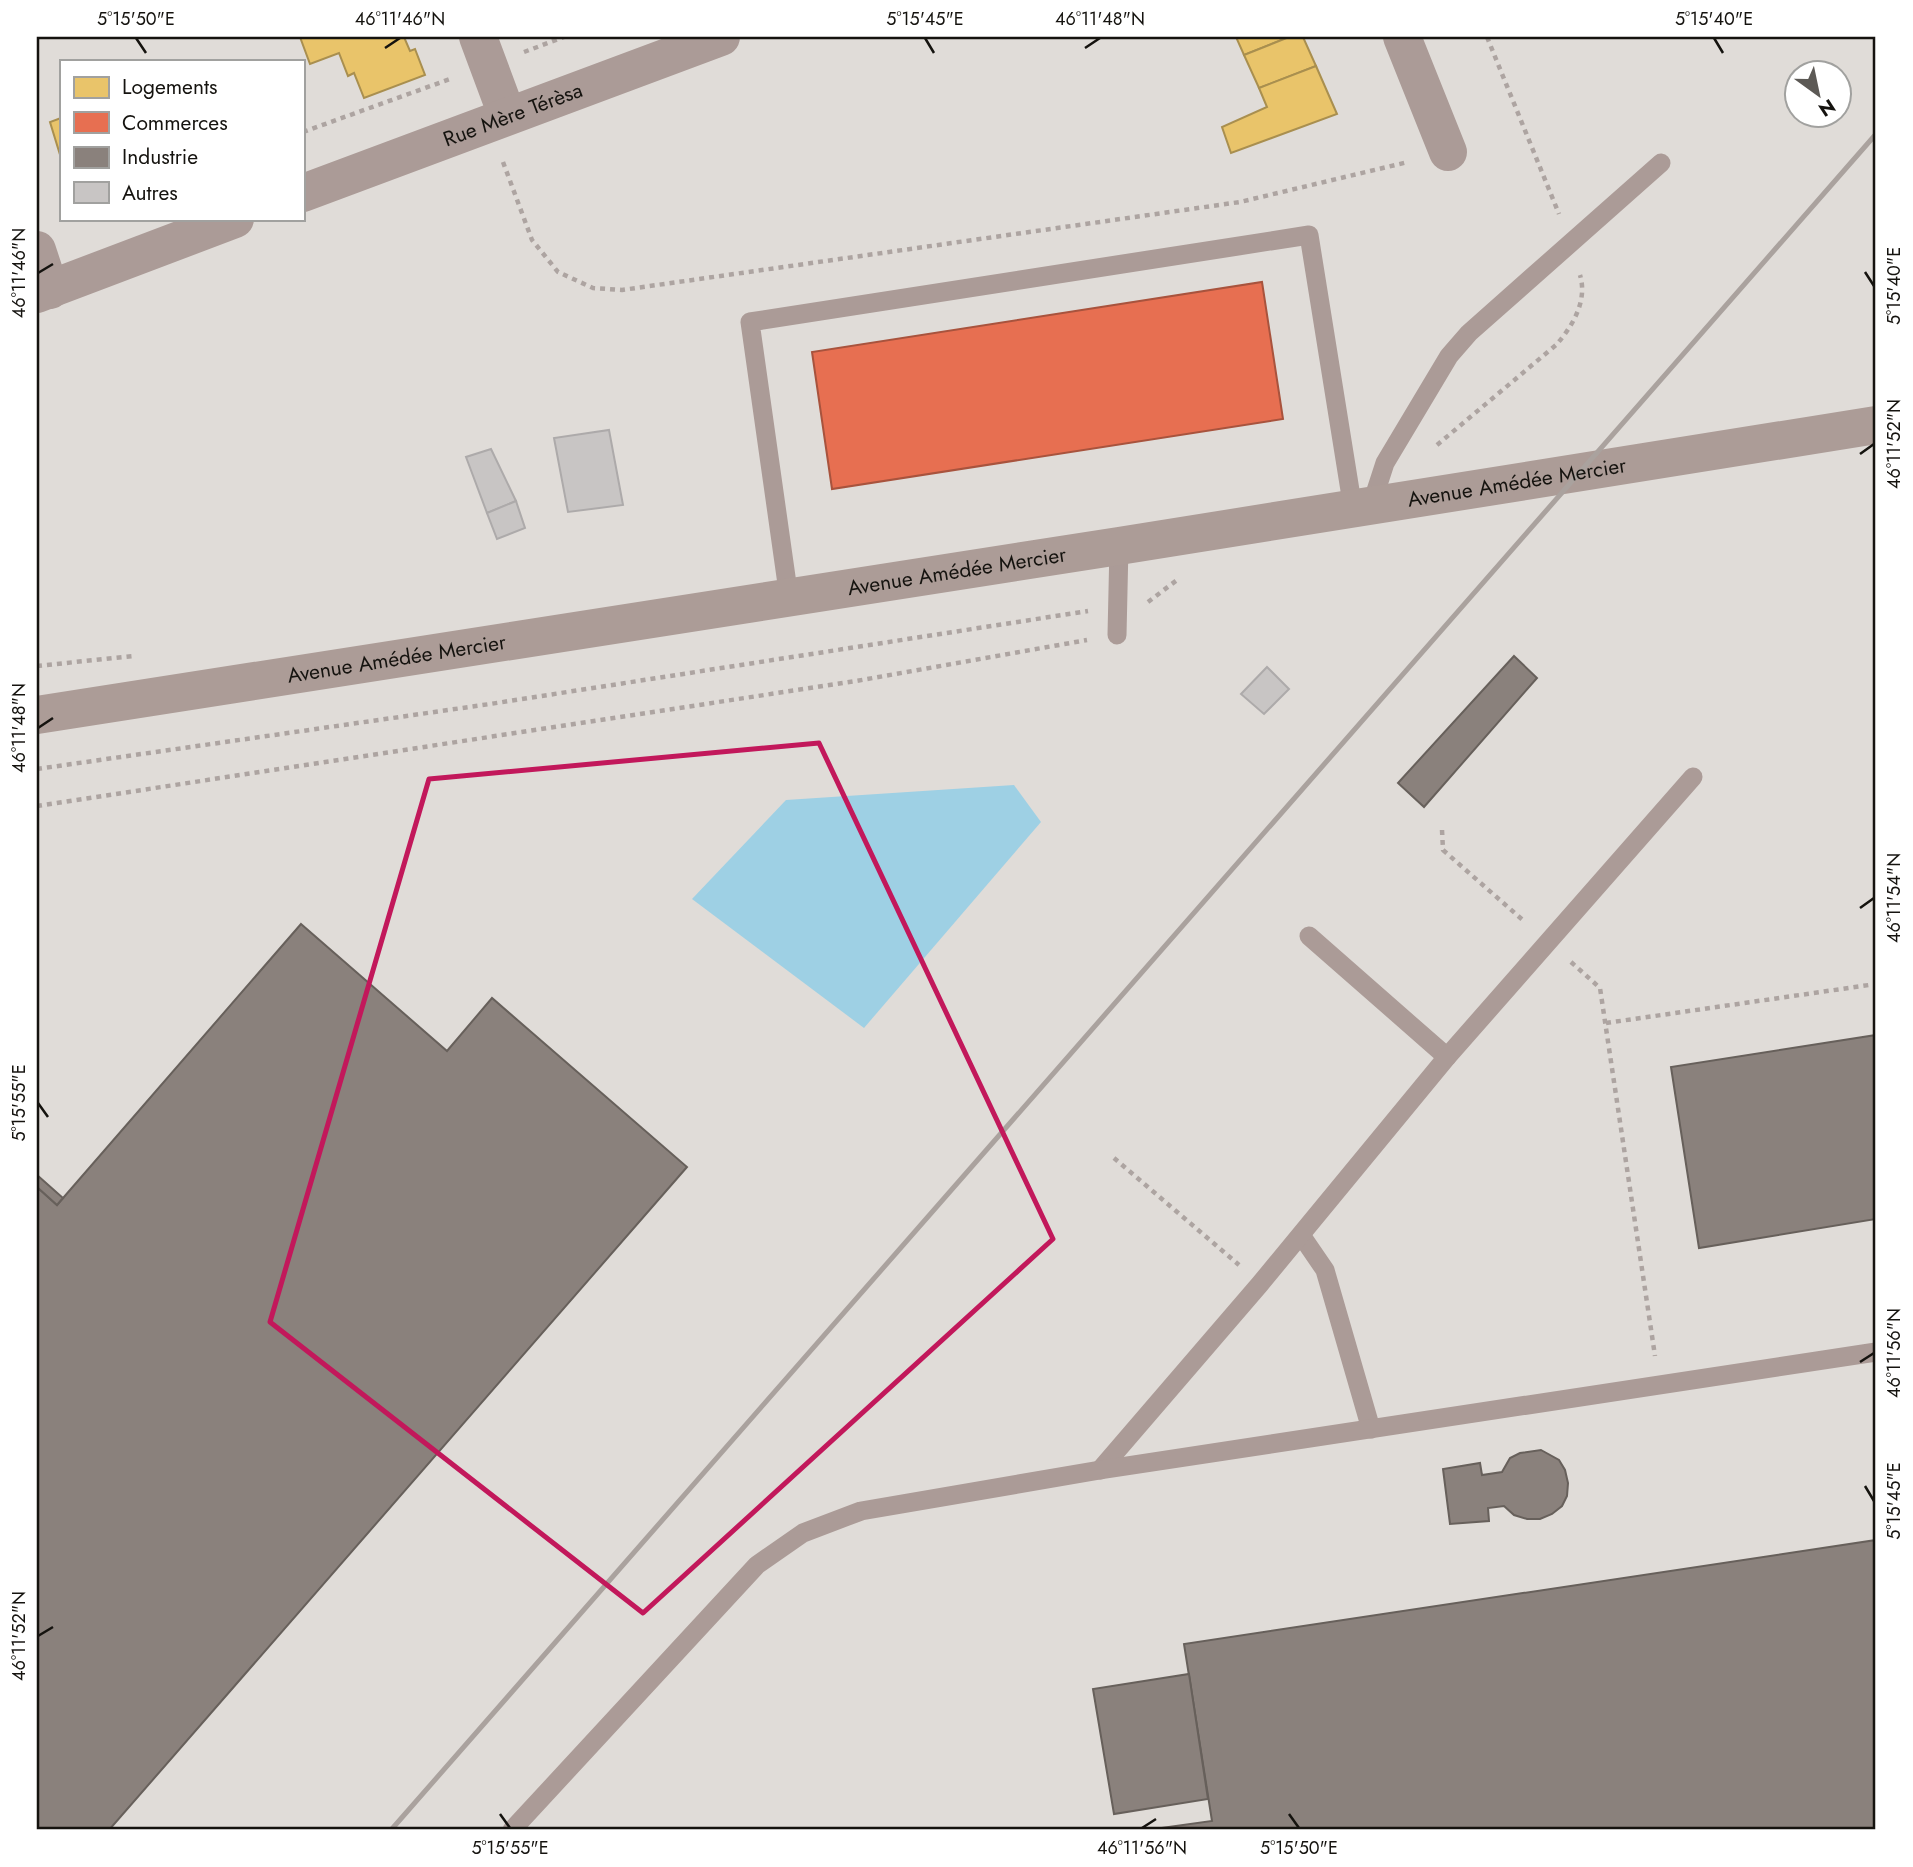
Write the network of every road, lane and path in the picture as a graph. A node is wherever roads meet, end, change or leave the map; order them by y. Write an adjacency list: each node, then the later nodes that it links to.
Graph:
1 (564, 37): 4 (path)
2 (721, 37): 5 (street, Rue Mère Térèsa)
3 (1402, 37): 7 (street)
4 (483, 51): 5 (street); 6 (path)
5 (498, 119): 7 (path); 9 (street, Rue Mère Térèsa)
6 (304, 132)
7 (1448, 152)
8 (1661, 163): 14 (lane)
9 (304, 193)
10 (232, 220): 12 (street)
11 (37, 250): 12 (street)
12 (43, 292)
13 (1876, 425): 14 (main road, Avenue Amédée Mercier)
14 (1362, 508): 15 (main road, Avenue Amédée Mercier); 16 (lane)
15 (1119, 546): 16 (main road, Avenue Amédée Mercier); 17 (lane)
16 (789, 598): 21 (main road, Avenue Amédée Mercier)
17 (1117, 607): 18 (lane); 22 (path)
18 (1117, 635): 24 (path)
19 (139, 655): 20 (path)
20 (37, 666)
21 (37, 715)
22 (37, 769)
23 (1693, 777): 29 (lane)
24 (37, 806)
25 (1309, 936): 29 (lane)
26 (1876, 984): 28 (path)
27 (1604, 1010): 28 (path)
28 (1606, 1023): 34 (path)
29 (1447, 1057): 31 (lane)
30 (1114, 1158): 32 (path)
31 (1301, 1235): 32 (lane); 35 (lane)
32 (1261, 1284): 36 (lane)
33 (1876, 1352): 34 (lane)
34 (1658, 1385): 35 (lane)
35 (1371, 1429): 36 (lane)
36 (1100, 1470): 37 (lane)
37 (512, 1830)

